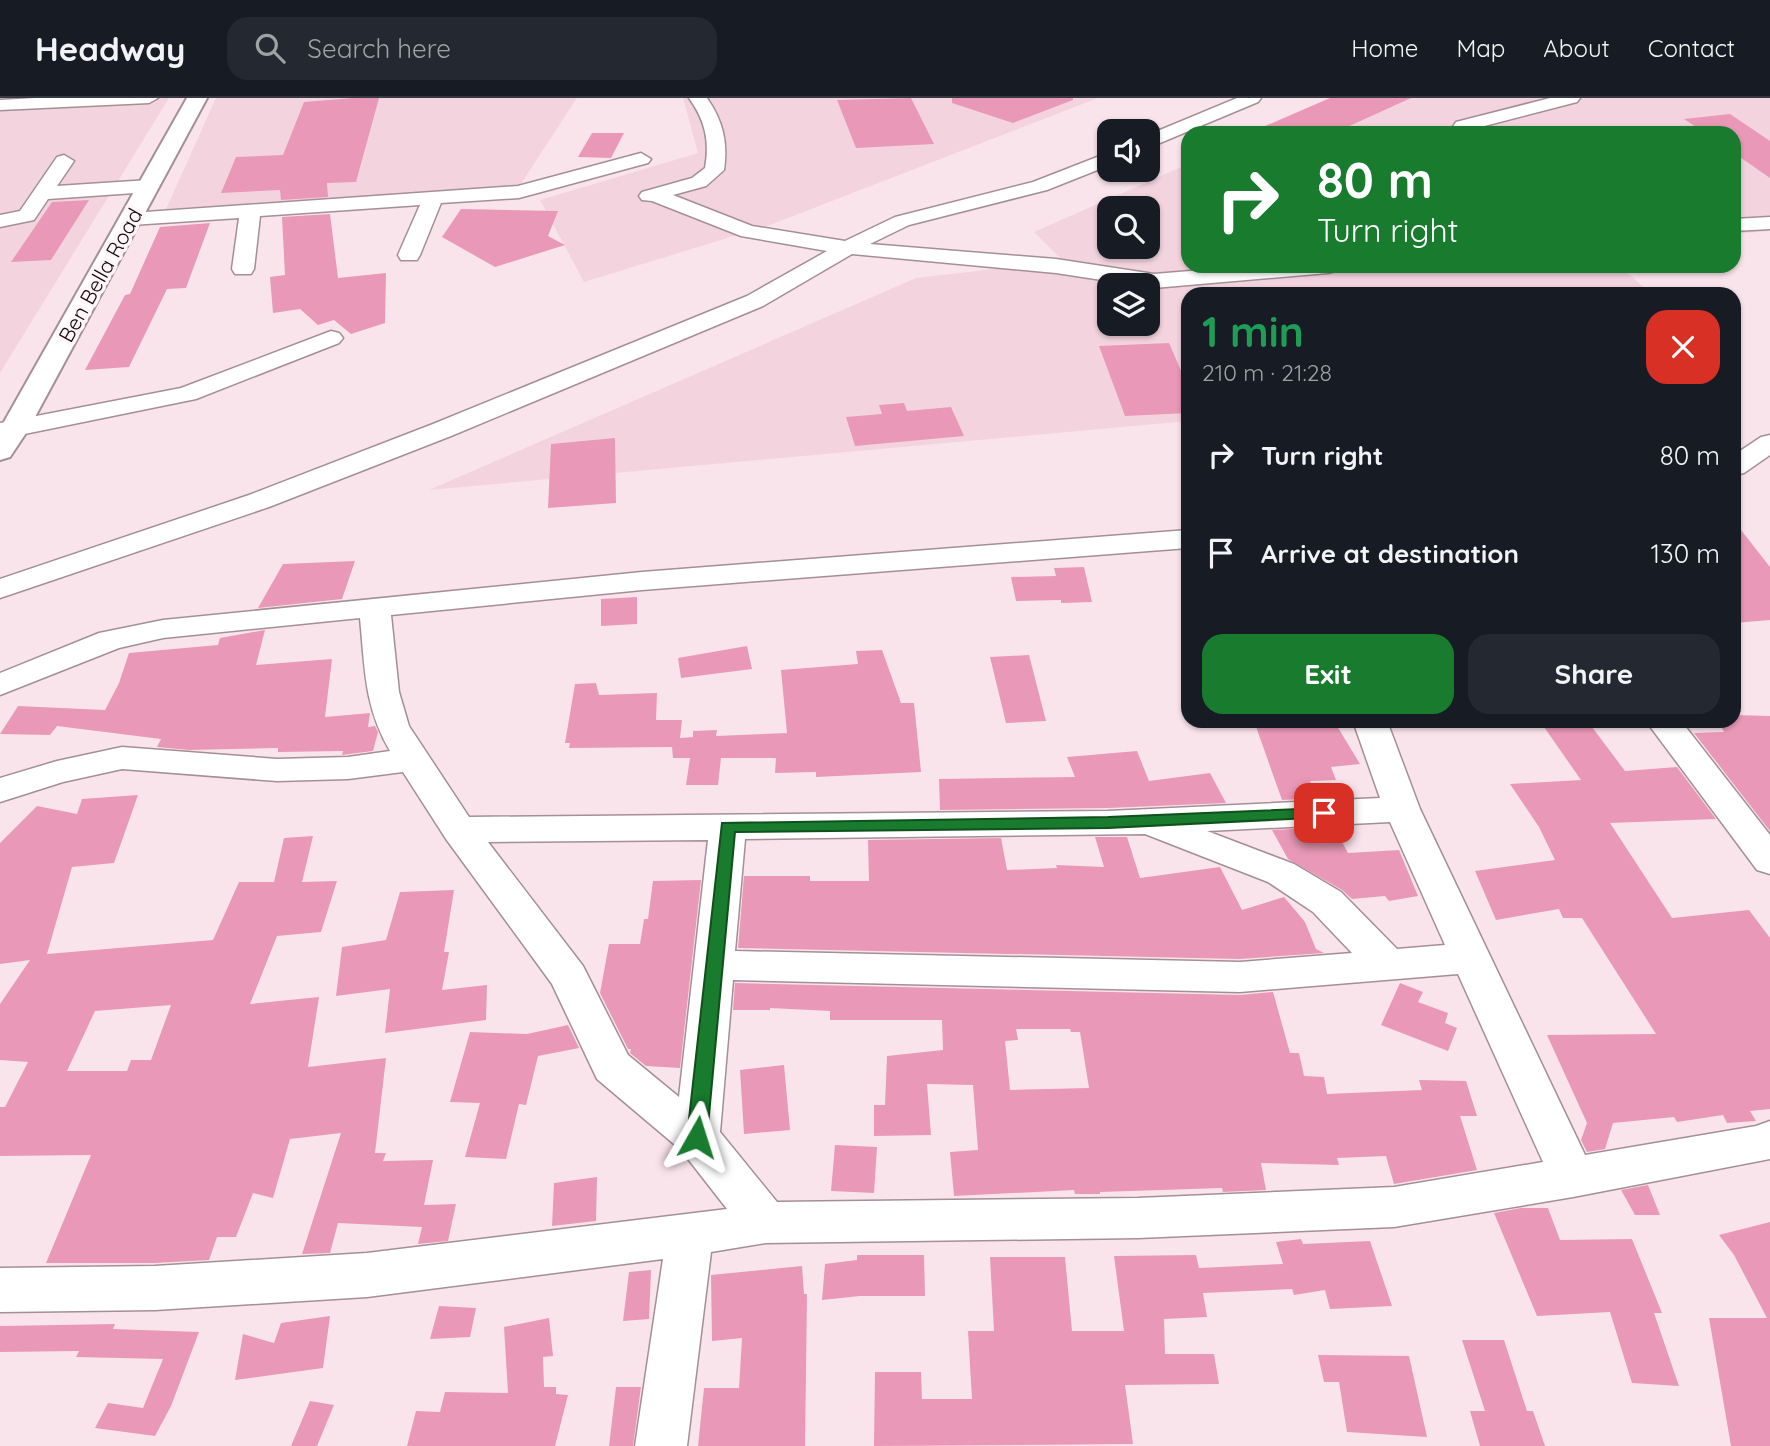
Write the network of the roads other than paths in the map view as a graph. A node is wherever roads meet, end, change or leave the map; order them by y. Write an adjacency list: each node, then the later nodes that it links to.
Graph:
1 (149, 98): 6 (street)
2 (197, 98): 14 (main road, Ben Bella Road)
3 (698, 98): 22 (street)
4 (1252, 98): 7 (street)
5 (1571, 98): 8 (street)
6 (0, 105)
7 (1186, 126)
8 (1462, 126)
9 (1181, 128): 10 (street)
10 (1160, 137)
11 (641, 159): 16 (street)
12 (64, 161): 15 (street)
13 (1097, 163): 22 (street)
14 (149, 186): 15 (street); 18 (main road, Ben Bella Road)
15 (42, 193): 19 (street)
16 (433, 199): 17 (street); 23 (street)
17 (250, 211): 18 (street); 24 (street)
18 (131, 219): 27 (main road, Ben Bella Road)
19 (0, 221)
20 (1770, 223): 21 (street)
21 (1741, 225)
22 (849, 247): 25 (street); 31 (street)
23 (408, 255)
24 (243, 269)
25 (1247, 273)
26 (331, 338): 27 (street)
27 (5, 437)
28 (1770, 443): 29 (street)
29 (1741, 462)
30 (1181, 540): 32 (street)
31 (0, 589)
32 (375, 609): 33 (street); 36 (street)
33 (0, 685)
34 (1373, 728): 38 (street)
35 (1668, 728): 42 (street)
36 (412, 761): 37 (street); 41 (street)
37 (0, 790)
38 (1402, 809): 39 (street); 43 (street)
39 (1146, 821): 40 (street); 45 (street)
40 (727, 827): 41 (street); 44 (street)
41 (459, 830): 46 (street)
42 (1770, 861)
43 (1471, 958): 45 (street); 48 (street)
44 (714, 965): 45 (street); 46 (street)
45 (1388, 965)
46 (697, 1137): 49 (street)
47 (1765, 1150): 48 (street)
48 (1573, 1178): 49 (street)
49 (766, 1223): 50 (street)
50 (690, 1236): 51 (street); 52 (street)
51 (0, 1290)
52 (661, 1446)

